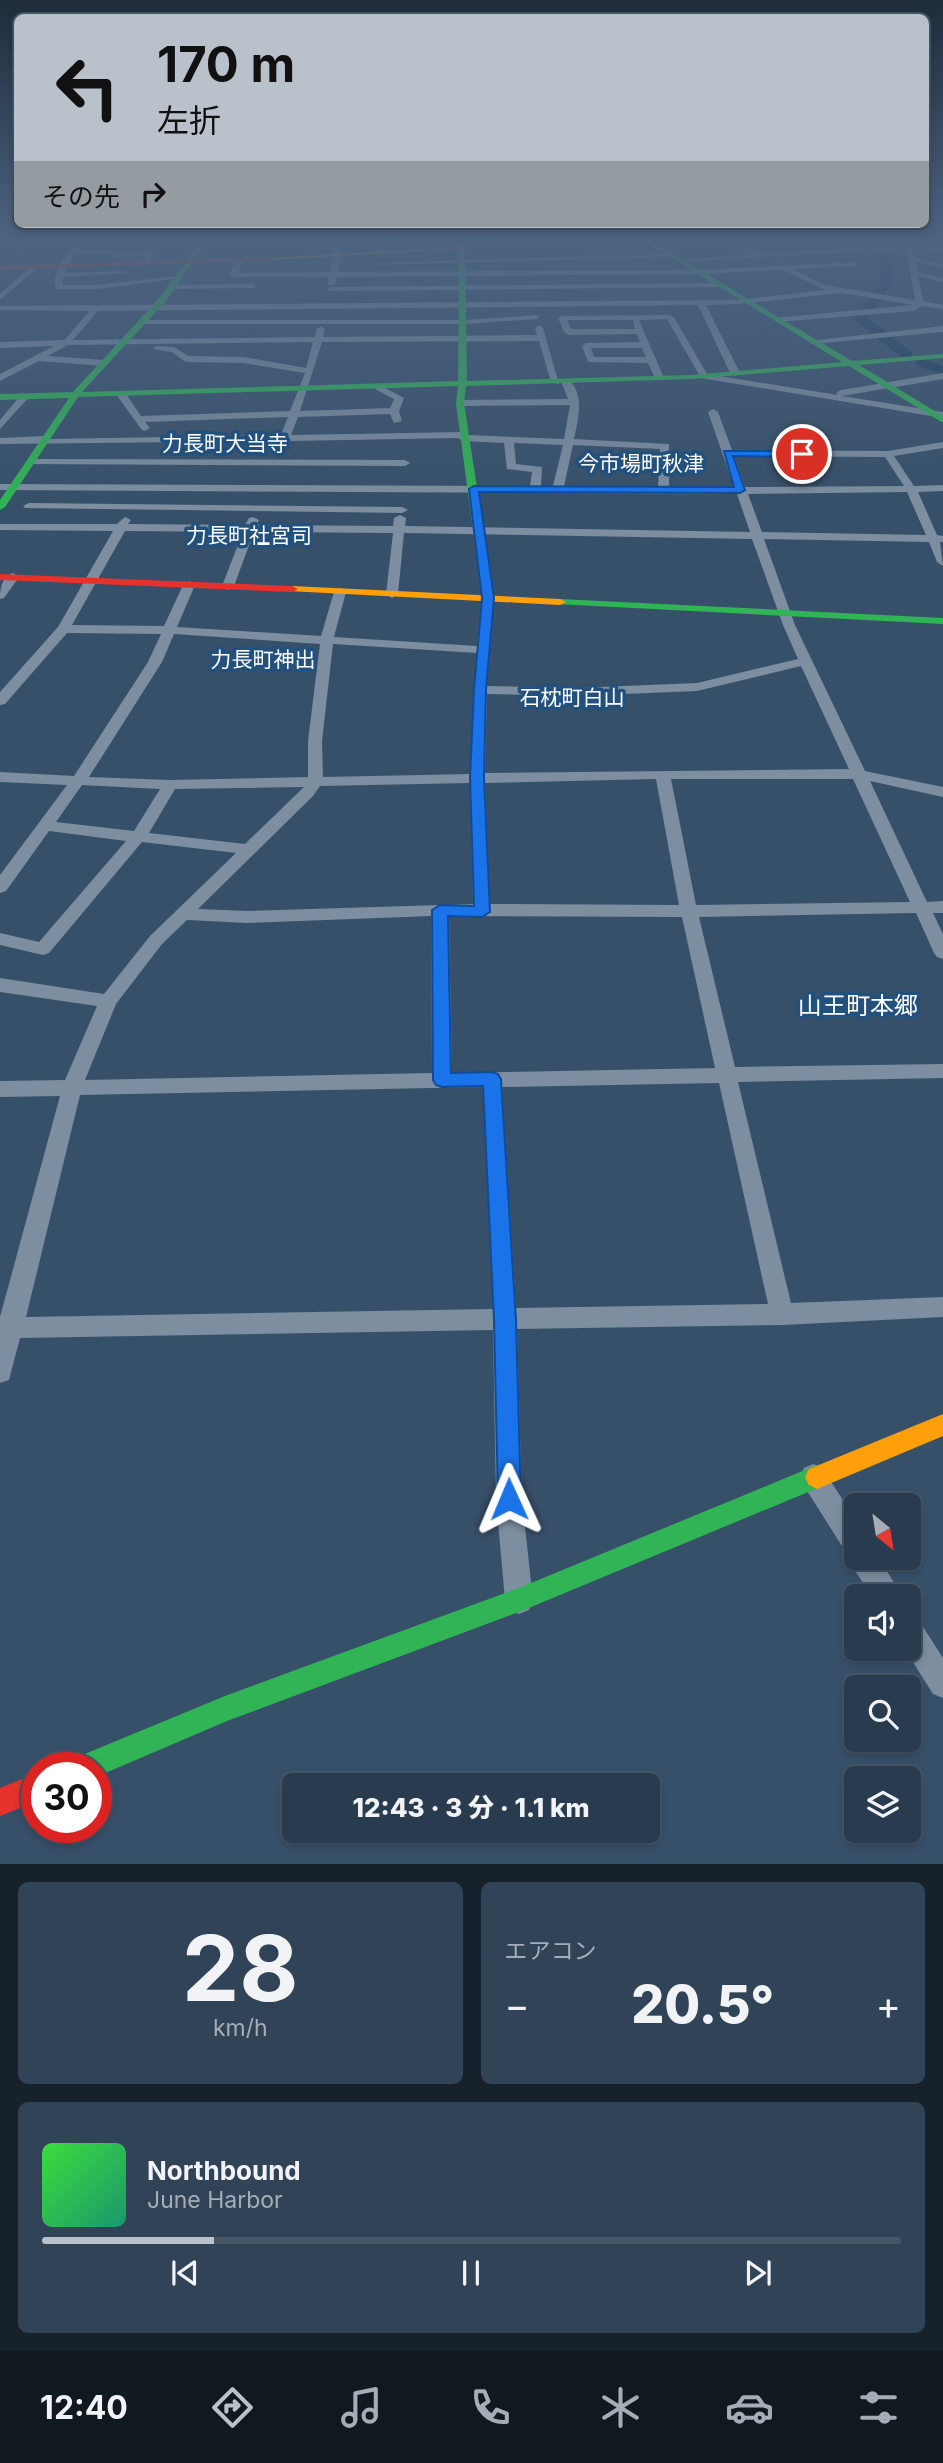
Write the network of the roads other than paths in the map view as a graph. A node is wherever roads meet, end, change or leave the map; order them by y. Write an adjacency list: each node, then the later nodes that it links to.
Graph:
1 (81, 326): 17 (street)
2 (138, 326): 20 (street)
3 (322, 326): 15 (street)
4 (464, 326): 14 (street)
5 (539, 326): 13 (street)
6 (565, 326): 12 (street)
7 (637, 326): 12 (street)
8 (675, 326): 28 (street)
9 (712, 326): 27 (street)
10 (787, 326): 16 (street)
11 (941, 330): 16 (street)
12 (639, 331): 19 (street)
13 (542, 338): 14 (street); 32 (street)
14 (464, 339): 15 (street); 33 (street)
15 (319, 340): 20 (street); 26 (street)
16 (812, 341): 25 (street)
17 (66, 343): 18 (street); 20 (street); 23 (street)
18 (0, 345)
19 (645, 345): 24 (street); 24 (street)
20 (117, 352): 23 (street); 38 (street)
21 (139, 352): 26 (street)
22 (943, 356): 25 (street)
23 (38, 358): 30 (street)
24 (651, 360): 31 (street)
25 (848, 363): 27 (street); 34 (street)
26 (310, 371): 36 (street)
27 (735, 373): 28 (street)
28 (704, 376): 31 (street); 39 (street)
29 (943, 376): 34 (street)
30 (0, 378)
31 (659, 378): 32 (street)
32 (561, 382): 33 (street); 42 (street)
33 (463, 384): 35 (street); 43 (street)
34 (887, 386): 39 (street); 47 (street)
35 (378, 387): 36 (street); 44 (street)
36 (304, 389): 37 (street); 46 (street)
37 (124, 393): 38 (street); 48 (street)
38 (75, 395): 41 (street); 55 (street)
39 (827, 396): 47 (street)
40 (0, 397): 41 (street)
41 (24, 397): 49 (street)
42 (575, 402): 43 (street); 57 (street)
43 (460, 403): 51 (street)
44 (394, 411): 46 (street); 50 (street)
45 (713, 412): 59 (street)
46 (294, 415): 48 (street); 52 (street)
47 (939, 416)
48 (140, 419): 56 (street)
49 (0, 426)
50 (402, 437): 51 (street); 52 (street); 62 (street)
51 (463, 437): 53 (street); 69 (street)
52 (284, 439): 56 (street); 63 (street)
53 (509, 439): 57 (street); 70 (street)
54 (0, 441): 55 (street)
55 (45, 441): 56 (street); 61 (street)
56 (144, 441)
57 (570, 442): 71 (street); 73 (street)
58 (943, 445): 60 (street)
59 (727, 453): 60 (street); 74 (street)
60 (888, 454): 72 (street)
61 (31, 462): 63 (street); 65 (street)
62 (405, 463): 63 (street); 67 (street)
63 (276, 464): 64 (street)
64 (266, 486): 66 (street); 67 (street); 78 (street)
65 (7, 487): 66 (street); 76 (street)
66 (142, 487): 77 (street)
67 (416, 488): 69 (street); 79 (street)
68 (943, 488): 72 (street)
69 (474, 489): 70 (street); 84 (street)
70 (535, 489): 71 (street)
71 (558, 489): 73 (street)
72 (911, 489): 74 (street); 86 (street)
73 (663, 490): 74 (street)
74 (740, 490): 85 (street)
75 (29, 506): 77 (street)
76 (0, 507)
77 (131, 507): 78 (street); 81 (street)
78 (258, 509): 79 (street); 82 (street)
79 (401, 510): 83 (street)
80 (0, 527): 81 (street)
81 (120, 528): 82 (street); 89 (street)
82 (250, 529): 83 (street); 91 (street)
83 (398, 530): 84 (street); 93 (street)
84 (477, 530): 85 (street); 95 (street)
85 (756, 535): 86 (street); 96 (street)
86 (938, 539): 87 (street)
87 (943, 562)
88 (7, 577): 89 (street); 94 (street)
89 (94, 579): 90 (street); 98 (street)
90 (189, 585): 91 (street); 99 (street)
91 (228, 586): 92 (street)
92 (340, 592): 93 (street); 100 (street)
93 (392, 594): 95 (street)
94 (0, 595)
95 (488, 598): 96 (street); 101 (street)
96 (786, 614): 97 (street); 102 (street)
97 (943, 621)
98 (63, 629): 99 (street); 104 (street)
99 (167, 631): 100 (street); 109 (street)
100 (327, 639): 101 (street); 110 (street)
101 (484, 650): 103 (street)
102 (805, 662): 103 (street); 106 (street)
103 (480, 690): 108 (street)
104 (0, 701)
105 (663, 774): 106 (street); 108 (street); 120 (street)
106 (860, 774): 112 (street); 117 (street)
107 (0, 777): 109 (street)
108 (477, 777): 110 (street); 121 (street)
109 (80, 780): 111 (street); 113 (street)
110 (316, 780): 111 (street); 115 (street)
111 (170, 785): 114 (street)
112 (943, 792)
113 (45, 826): 114 (street); 116 (street)
114 (139, 836): 115 (street); 123 (street)
115 (250, 850): 122 (street)
116 (0, 887)
117 (923, 906): 118 (street); 120 (street); 124 (street)
118 (943, 907)
119 (440, 910): 121 (street); 122 (street); 130 (street)
120 (689, 911): 121 (street); 128 (street)
121 (482, 912)
122 (183, 914): 126 (street)
123 (0, 939)
124 (943, 953)
125 (0, 985): 126 (street)
126 (108, 1001): 131 (street)
127 (943, 1071): 128 (street)
128 (726, 1075): 129 (street); 134 (street)
129 (492, 1079): 130 (street); 135 (street)
130 (442, 1080): 131 (street)
131 (72, 1087): 132 (street); 136 (street)
132 (0, 1089)
133 (943, 1307): 134 (street)
134 (782, 1314): 135 (street)
135 (505, 1320): 136 (street); 141 (street)
136 (6, 1328): 137 (street)
137 (0, 1372)
138 (943, 1425): 139 (street)
139 (813, 1477): 140 (street); 141 (street)
140 (844, 1526)
141 (519, 1600): 144 (street)
142 (921, 1649): 143 (street)
143 (943, 1684)
144 (112, 1757)
145 (21, 1793): 146 (street)
146 (0, 1802)

